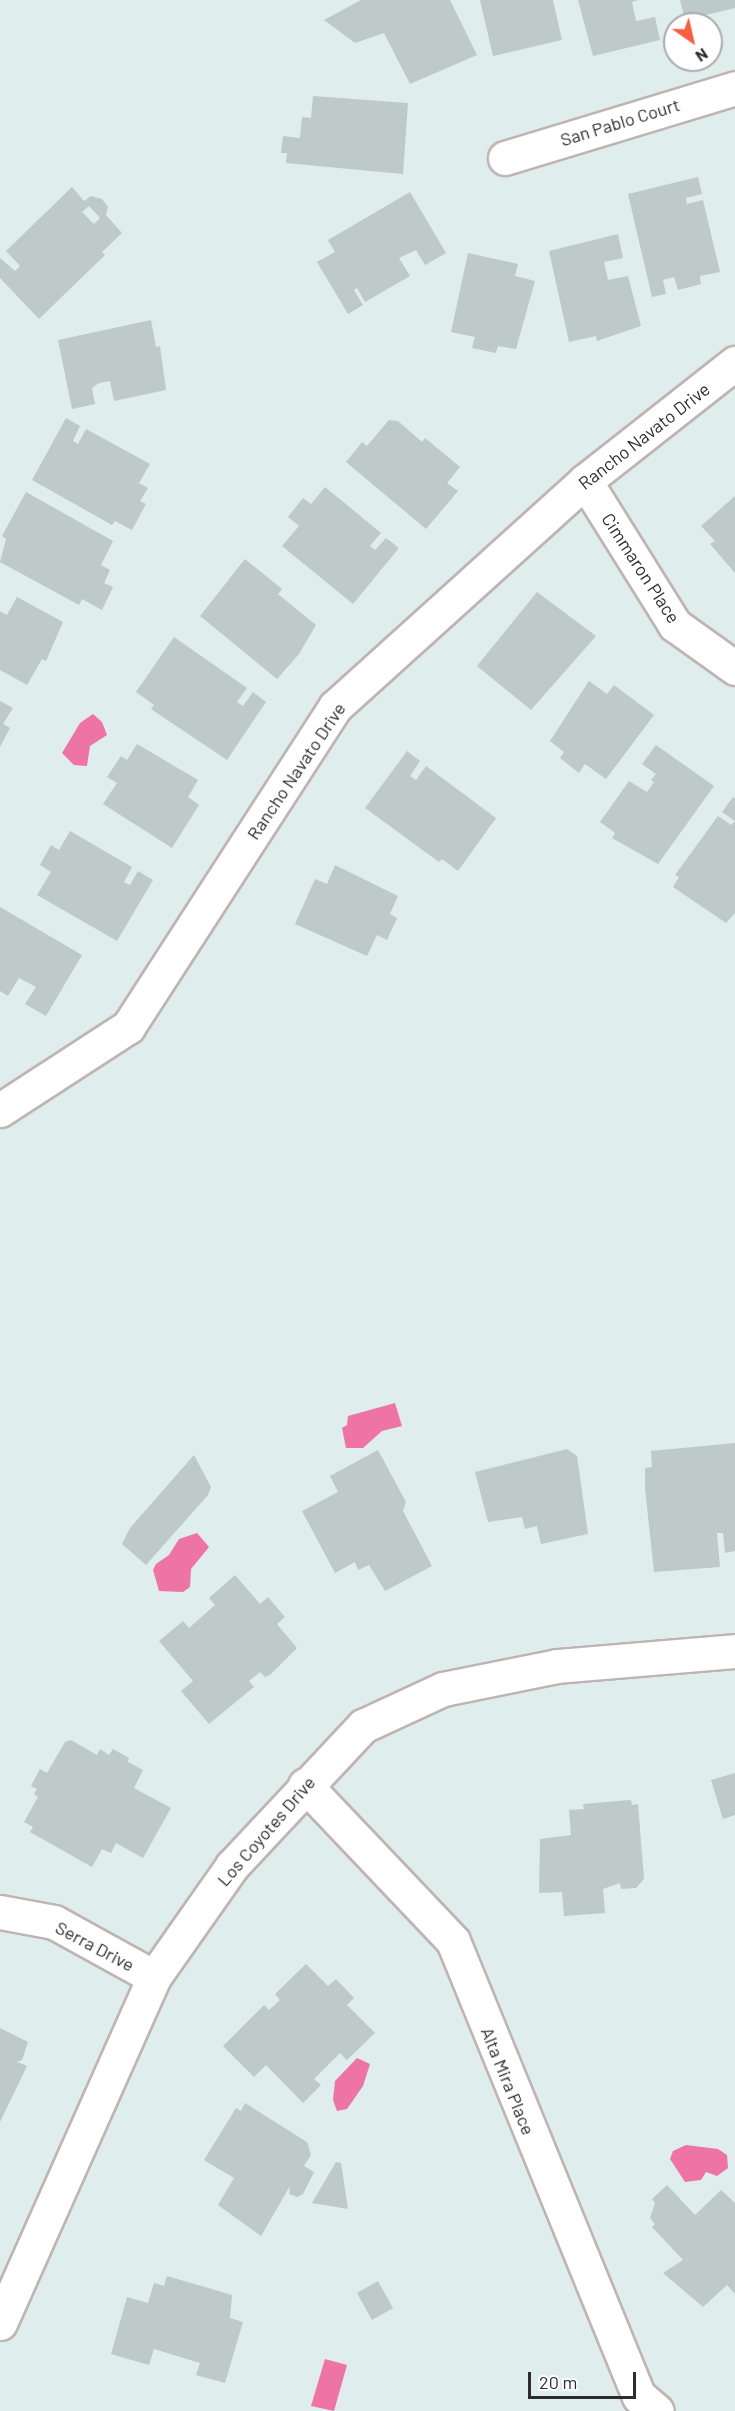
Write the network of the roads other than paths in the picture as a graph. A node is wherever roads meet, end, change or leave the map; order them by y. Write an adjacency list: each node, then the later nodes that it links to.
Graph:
1 (735, 88): 2 (street, San Pablo Court)
2 (506, 158)
3 (735, 363): 4 (street, Rancho Navato Drive)
4 (585, 481): 5 (street, Cimmaron Place); 6 (street, Rancho Navato Drive)
5 (735, 668)
6 (0, 1110)
7 (735, 1651): 8 (street, Los Coyotes Drive)
8 (306, 1785): 10 (street, Los Coyotes Drive); 12 (street, Alta Mira Place)
9 (0, 1912): 10 (street, Serra Drive)
10 (154, 1977): 11 (street, Los Coyotes Drive)
11 (0, 2323)
12 (657, 2411)

